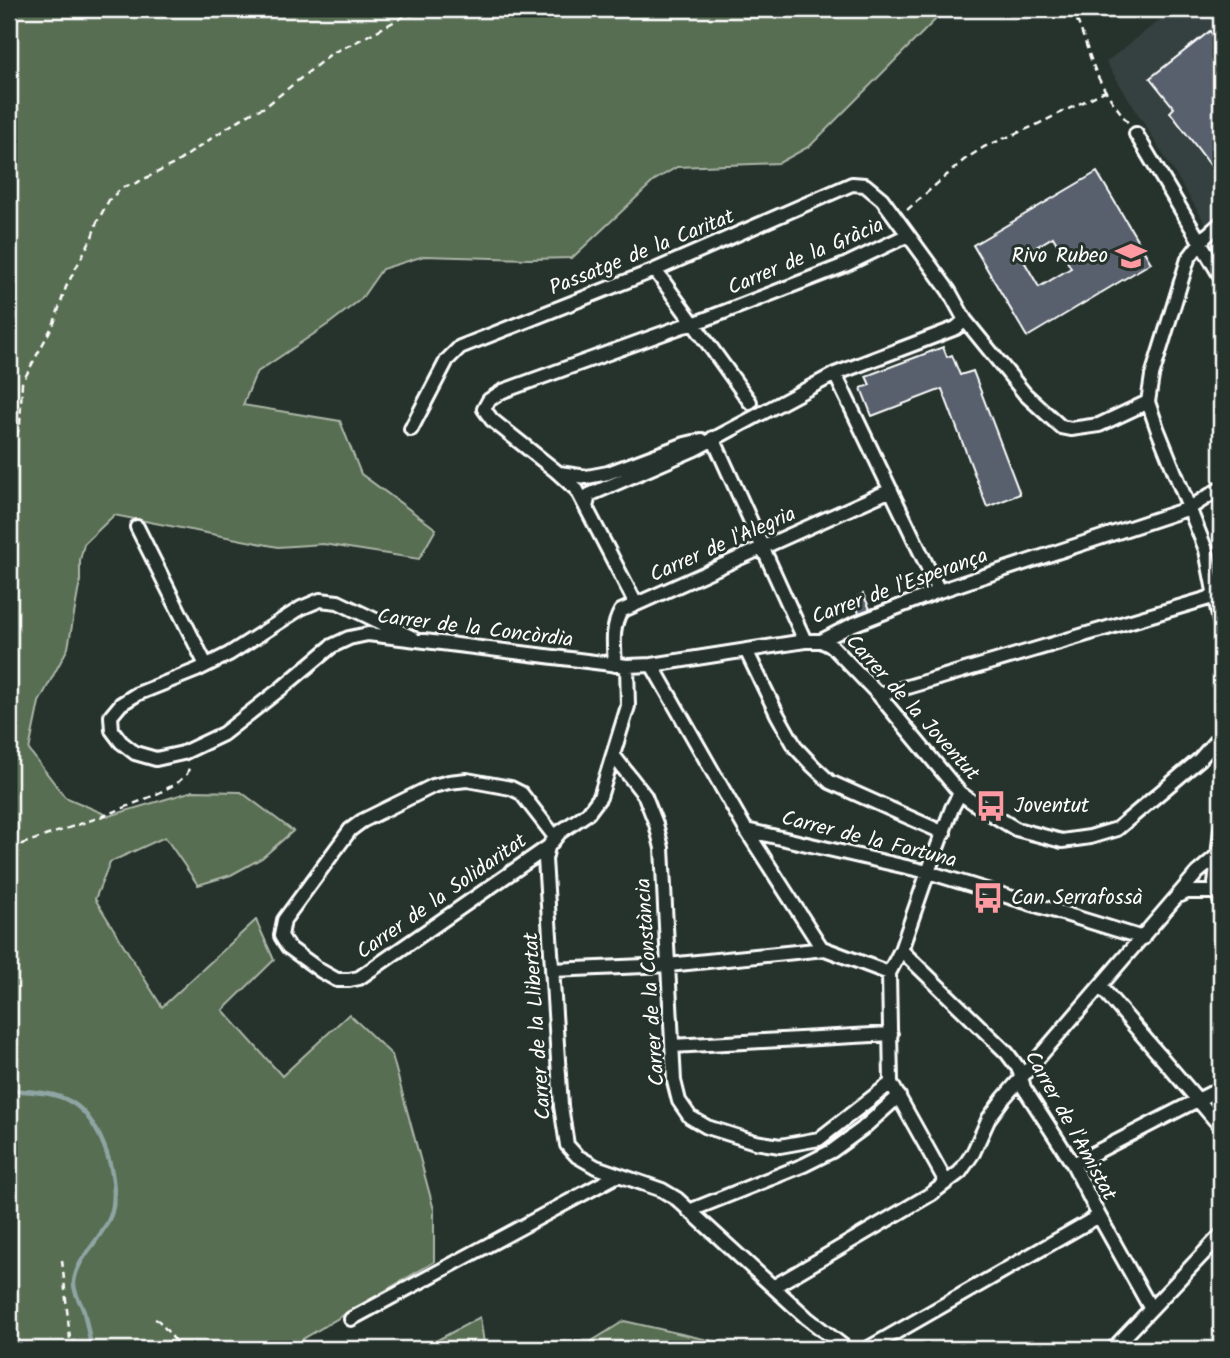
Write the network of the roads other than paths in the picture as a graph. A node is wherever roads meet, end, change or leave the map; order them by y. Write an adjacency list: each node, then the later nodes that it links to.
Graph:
1 (1136, 134): 4 (street)
2 (1221, 223): 4 (street)
3 (908, 235): 5 (street, Passatge de la Caritat); 7 (street, Carrer de la Gràcia); 8 (street, Carrer de la Gràcia)
4 (1200, 243): 6 (street); 11 (street)
5 (655, 270): 8 (street); 12 (street, Passatge de la Caritat)
6 (1221, 276)
7 (965, 320): 9 (street); 11 (street, Carrer de la Gràcia)
8 (693, 324): 10 (street); 14 (street, Carrer de la Gràcia)
9 (835, 374): 13 (street); 16 (street)
10 (750, 402)
11 (1148, 402): 18 (street)
12 (411, 429)
13 (713, 438): 14 (street); 17 (street); 20 (street)
14 (559, 473): 17 (street)
15 (1221, 488): 18 (street, Carrer de l'Esperança)
16 (891, 490): 20 (street, Carrer de l'Alegria); 21 (street)
17 (586, 507): 23 (street)
18 (1190, 508): 21 (street, Carrer de l'Esperança); 22 (street)
19 (138, 527): 29 (street)
20 (763, 547): 23 (street, Carrer de l'Alegria); 27 (street)
21 (939, 591): 26 (street, Carrer de l'Esperança)
22 (1216, 596): 24 (street); 32 (street)
23 (636, 604): 30 (street, Carrer de l'Alegria)
24 (1221, 627)
25 (413, 638): 29 (street); 29 (street, Carrer de la Concòrdia); 30 (street, Carrer de la Concòrdia)
26 (821, 640): 27 (street, Carrer de l'Esperança); 32 (street, Carrer de la Joventut)
27 (804, 641): 28 (street, Carrer de l'Esperança)
28 (746, 650): 31 (street, Carrer de l'Esperança); 38 (street)
29 (206, 665)
30 (621, 665): 31 (street, Carrer de l'Esperança); 34 (street)
31 (652, 665): 37 (street)
32 (878, 694): 35 (street, Carrer de la Joventut)
33 (1221, 735): 35 (street, Carrer de la Joventut)
34 (613, 755): 39 (street); 47 (street, Carrer de la Constància)
35 (960, 793): 38 (street)
36 (1221, 829): 40 (street)
37 (746, 830): 41 (street, Carrer de la Fortuna); 45 (street)
38 (944, 833): 41 (street)
39 (551, 842): 39 (street, Carrer de la Solidaritat); 48 (street, Carrer de la Llibertat)
40 (1219, 854): 42 (street); 43 (street)
41 (928, 872): 44 (street, Carrer de la Fortuna); 46 (street)
42 (1177, 897): 43 (street); 44 (street)
43 (1220, 898)
44 (1143, 937): 50 (street)
45 (825, 949): 47 (street); 49 (street)
46 (901, 950): 49 (street); 53 (street, Carrer de l'Amistat)
47 (668, 965): 48 (street); 52 (street, Carrer de la Constància)
48 (552, 970): 60 (street, Carrer de la Llibertat)
49 (889, 973): 51 (street)
50 (1101, 987): 53 (street); 57 (street)
51 (891, 1034): 52 (street); 54 (street)
52 (672, 1046): 54 (street, Carrer de la Constància)
53 (1022, 1079): 59 (street, Carrer de l'Amistat); 61 (street)
54 (891, 1083): 56 (street)
55 (1221, 1088): 57 (street)
56 (899, 1096): 61 (street); 62 (street)
57 (1198, 1100): 58 (street); 59 (street)
58 (1221, 1127)
59 (1073, 1164): 63 (street, Carrer de l'Amistat)
60 (618, 1175): 62 (street, Carrer de la Llibertat); 67 (street)
61 (946, 1182): 65 (street)
62 (690, 1211): 65 (street, Carrer de la Llibertat)
63 (1098, 1216): 66 (street, Carrer de l'Amistat); 69 (street)
64 (1221, 1235): 66 (street)
65 (773, 1287): 68 (street, Carrer de la Llibertat)
66 (1151, 1309): 70 (street)
67 (351, 1319)
68 (847, 1349)
69 (867, 1349)
70 (1113, 1349)

